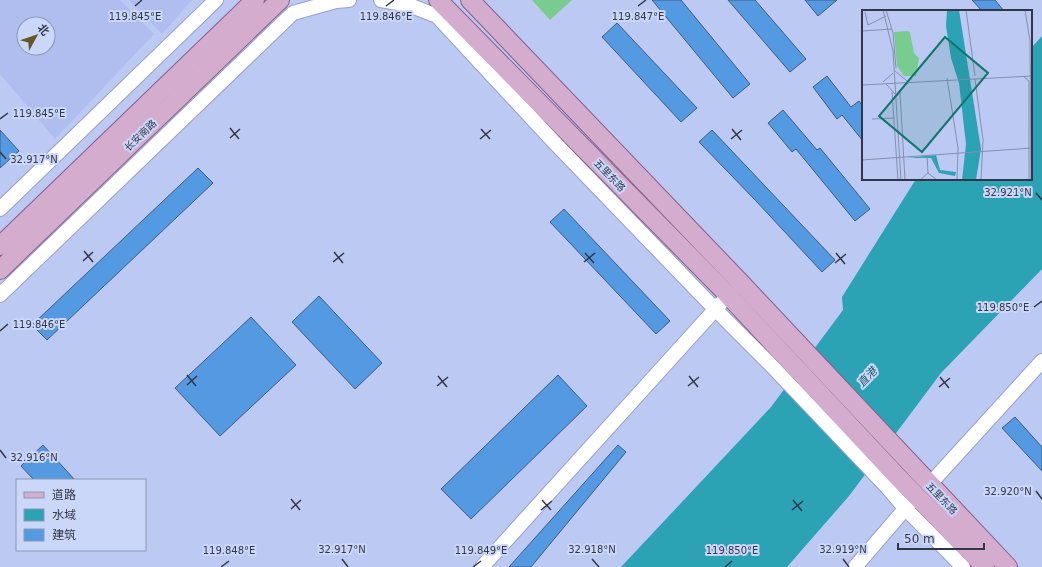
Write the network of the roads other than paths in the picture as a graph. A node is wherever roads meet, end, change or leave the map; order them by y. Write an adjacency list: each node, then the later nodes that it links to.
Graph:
1 (216, 0): 9 (street)
2 (255, 0): 10 (main road, 长安南路)
3 (292, 0): 8 (main road)
4 (349, 0): 13 (street)
5 (381, 0): 14 (street)
6 (470, 0): 12 (main road, 五里东路)
7 (437, 1): 12 (main road, 五里东路)
8 (276, 4): 11 (main road, 长安南路)
9 (0, 208)
10 (0, 246)
11 (0, 270)
12 (734, 289): 14 (street); 15 (main road, 五里东路)
13 (0, 295)
14 (715, 309): 15 (street); 18 (street)
15 (781, 350): 17 (main road, 五里东路)
16 (1042, 361): 17 (street)
17 (917, 496): 19 (street); 20 (street); 21 (main road, 五里东路); 22 (main road, 五里东路)
18 (482, 567)
19 (854, 567)
20 (963, 567)
21 (985, 567)
22 (1008, 567)

